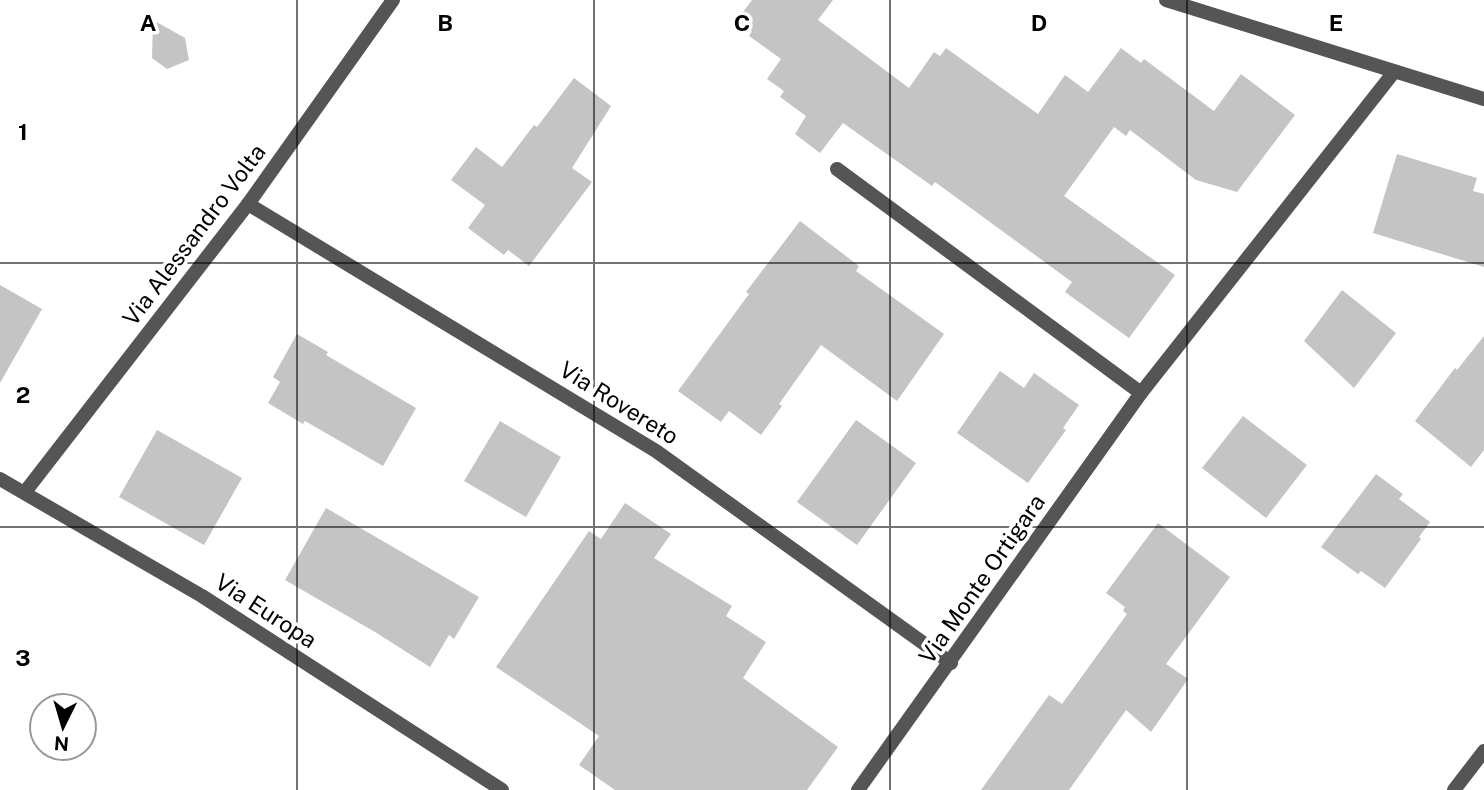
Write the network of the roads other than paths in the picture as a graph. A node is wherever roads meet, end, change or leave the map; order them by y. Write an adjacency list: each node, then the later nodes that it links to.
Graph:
1 (393, 0): 6 (street, Via Alessandro Volta)
2 (1166, 0): 3 (street)
3 (1394, 72): 4 (street); 7 (street, Via Monte Ortigara)
4 (1484, 99)
5 (837, 169): 7 (street)
6 (248, 205): 9 (street, Via Alessandro Volta); 10 (street, Via Rovereto)
7 (1141, 393): 10 (street, Via Monte Ortigara)
8 (0, 479): 9 (street, Via Europa)
9 (24, 492): 12 (street, Via Europa)
10 (950, 663): 13 (street, Via Monte Ortigara)
11 (1484, 751): 14 (street)
12 (502, 790)
13 (858, 790)
14 (1454, 790)

